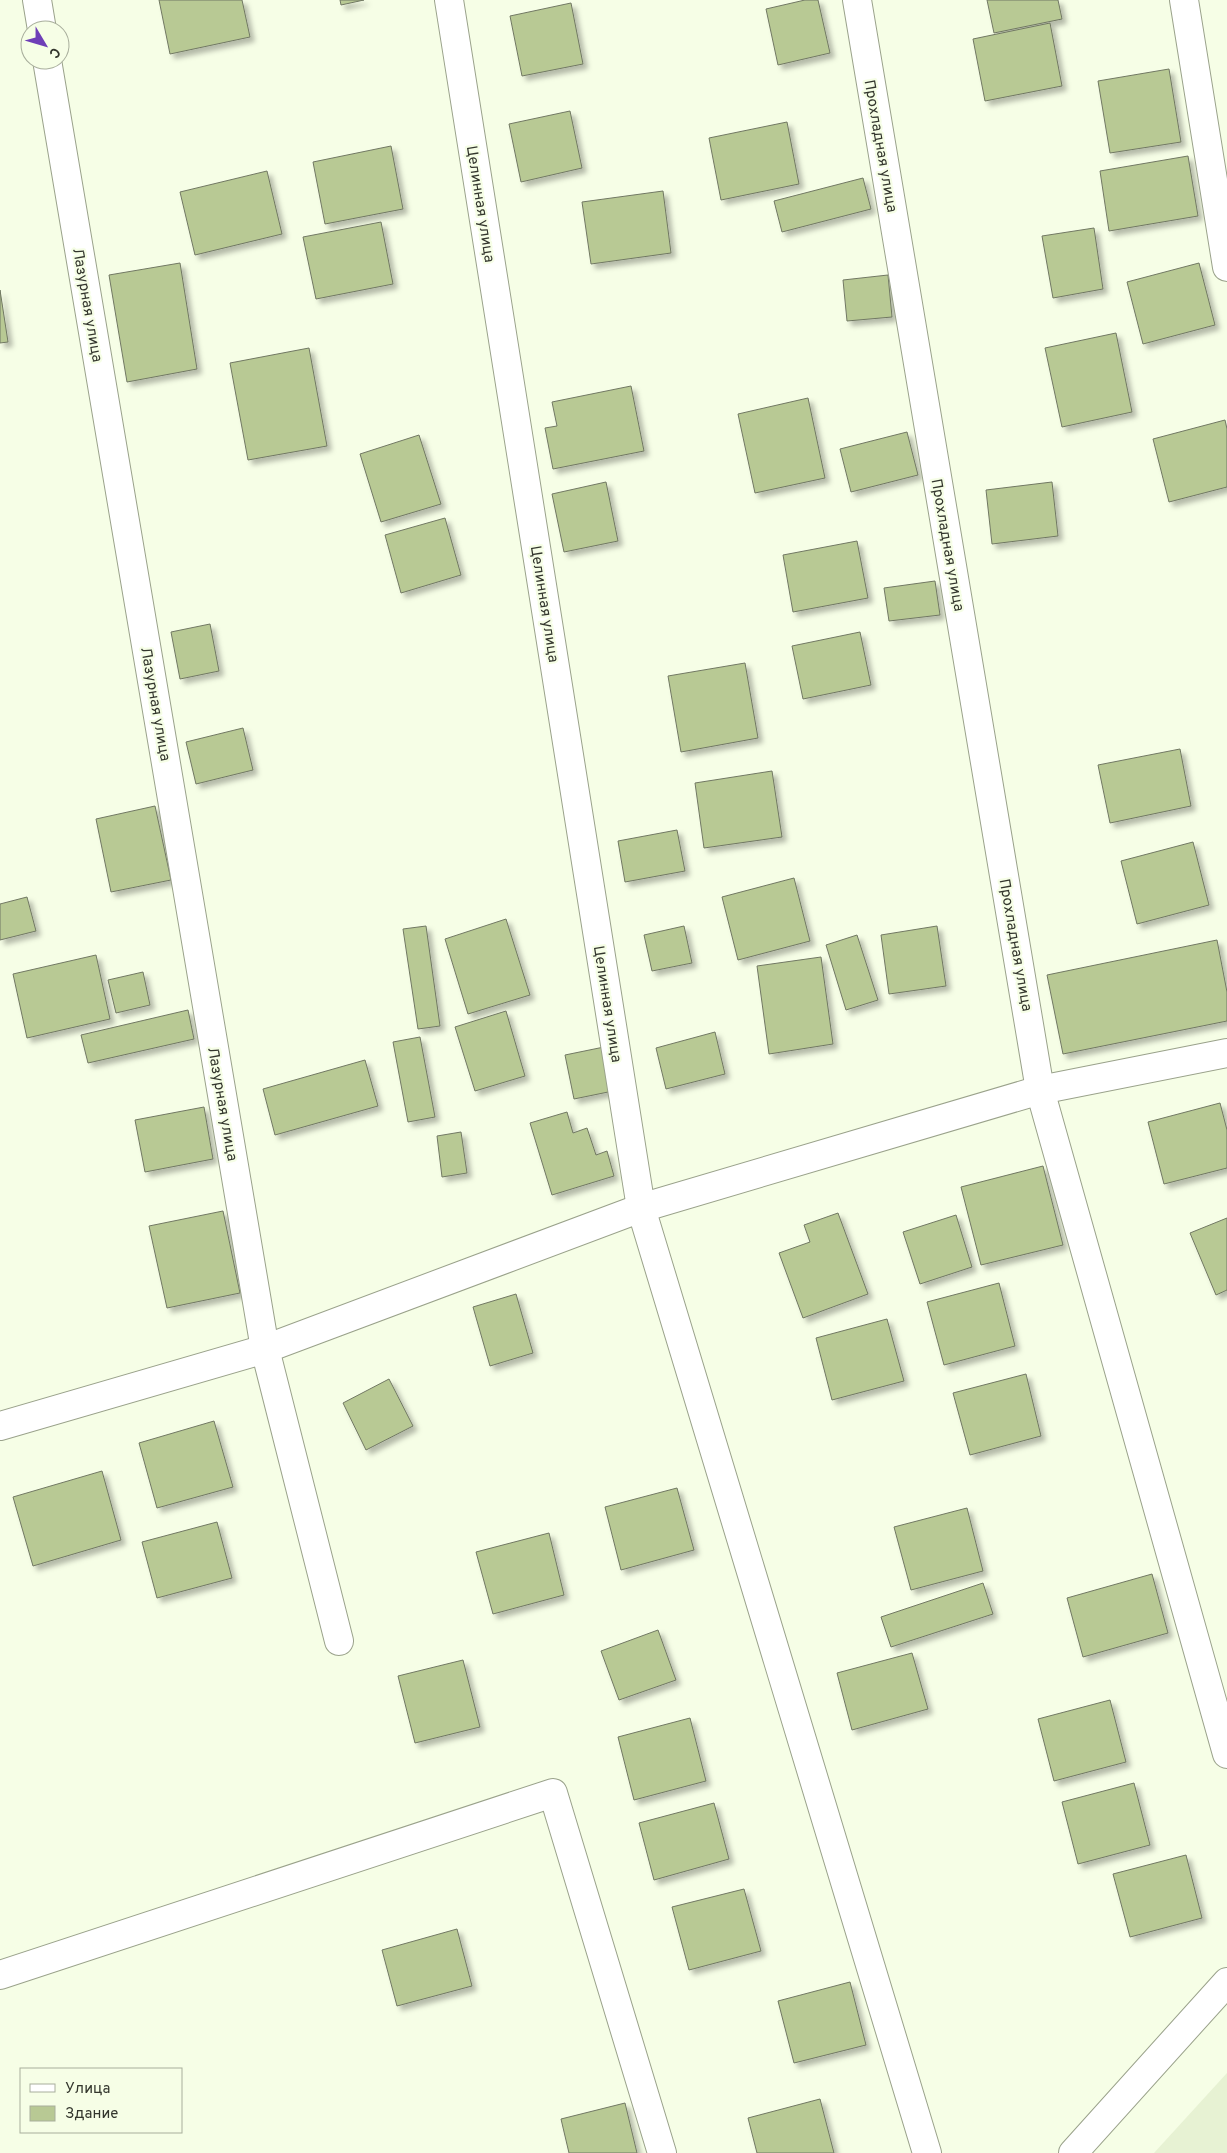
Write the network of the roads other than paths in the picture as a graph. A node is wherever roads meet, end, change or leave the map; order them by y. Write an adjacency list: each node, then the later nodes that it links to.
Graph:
1 (36, 0): 5 (street)
2 (449, 0): 10 (street, Целинная улица)
3 (857, 0): 9 (street, Прохладная улица)
4 (1184, 0): 7 (street)
5 (40, 20)
6 (49, 70): 11 (street, Лазурная улица)
7 (1227, 267)
8 (1227, 1053): 9 (street)
9 (1040, 1090): 10 (street); 14 (street, Прохладная улица)
10 (640, 1208): 11 (street); 18 (street, Целинная улица)
11 (265, 1349): 12 (street); 13 (street, Лазурная улица)
12 (0, 1426)
13 (339, 1642)
14 (1227, 1754)
15 (0, 1975): 17 (street)
16 (1227, 1982): 19 (street)
17 (662, 2153)
18 (927, 2153)
19 (1073, 2153)

